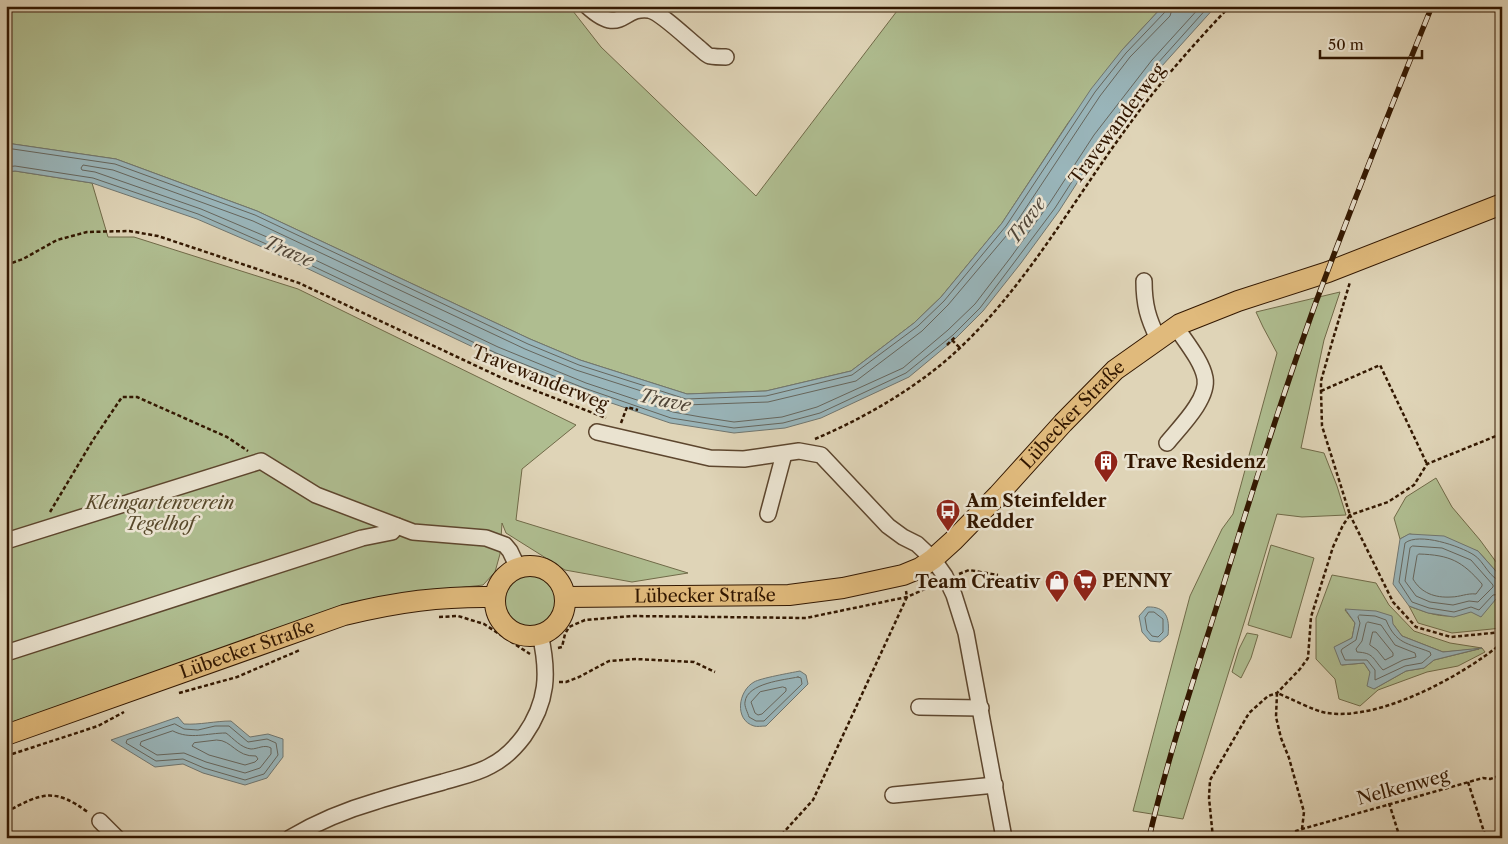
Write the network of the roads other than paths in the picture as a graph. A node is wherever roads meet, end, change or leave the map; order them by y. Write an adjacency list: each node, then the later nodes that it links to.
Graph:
1 (587, 6): 2 (street)
2 (726, 57)
3 (1502, 204): 5 (main road, Lübecker Straße)
4 (1144, 281): 6 (street)
5 (1176, 327): 6 (main road, Lübecker Straße); 8 (street)
6 (1158, 339): 13 (main road, Lübecker Straße)
7 (597, 432): 9 (street)
8 (1167, 443)
9 (784, 454): 10 (street); 13 (street)
10 (768, 514)
11 (397, 526): 12 (street); 14 (street); 18 (street)
12 (6, 541)
13 (933, 559): 16 (main road, Lübecker Straße); 20 (street)
14 (518, 568): 15 (main road); 16 (main road)
15 (496, 597): 17 (main road); 21 (main road, Lübecker Straße)
16 (565, 597): 17 (main road)
17 (541, 642): 26 (street)
18 (6, 653)
19 (919, 707): 20 (street)
20 (981, 708): 22 (street)
21 (6, 735)
22 (995, 785): 23 (street); 27 (street)
23 (893, 795)
24 (100, 821): 25 (street)
25 (117, 838)
26 (290, 838)
27 (1004, 838)

